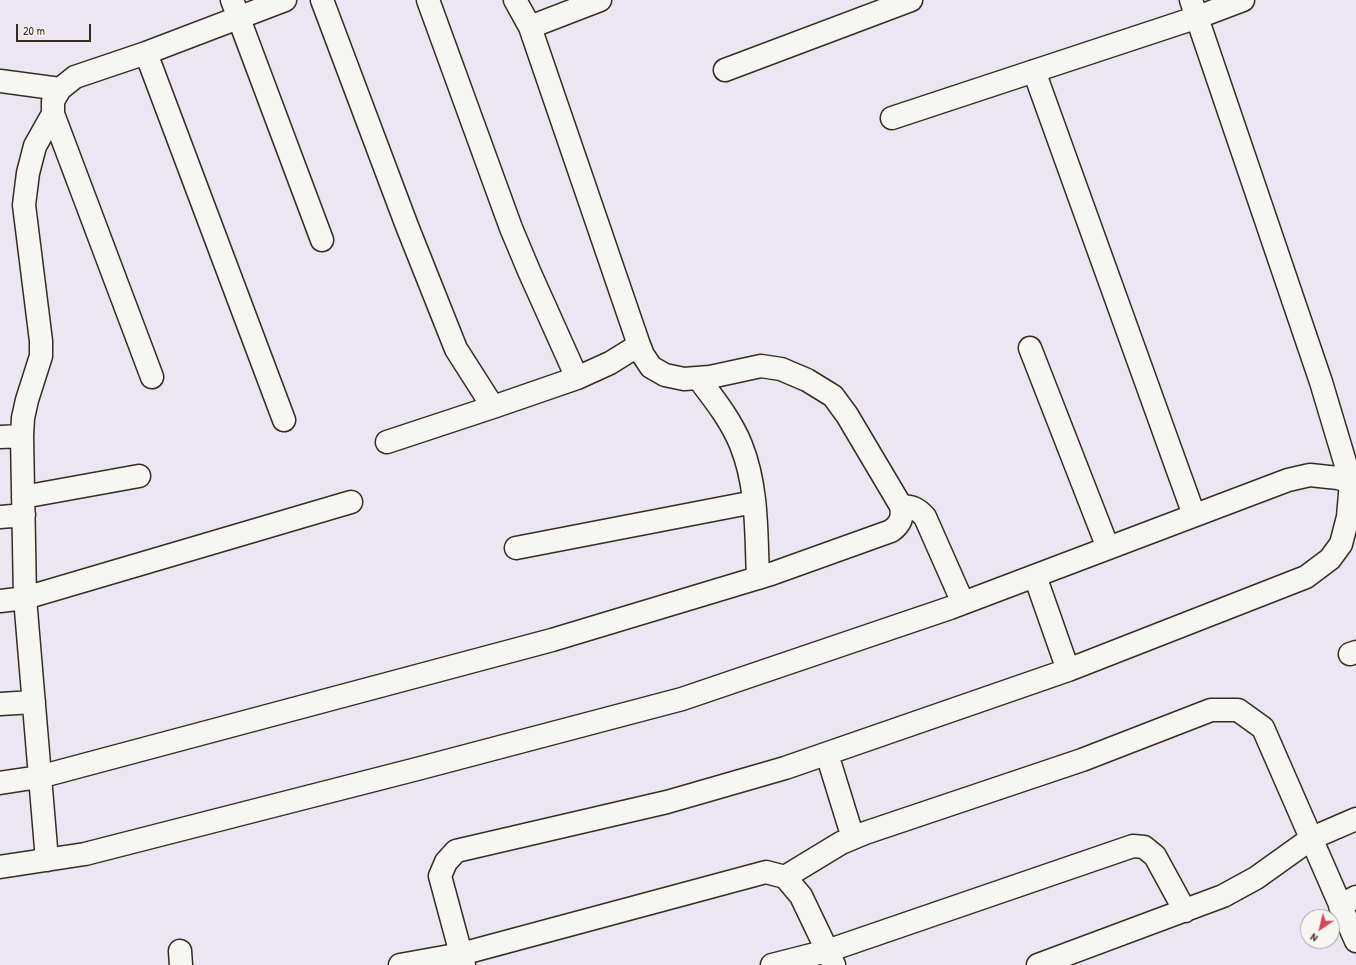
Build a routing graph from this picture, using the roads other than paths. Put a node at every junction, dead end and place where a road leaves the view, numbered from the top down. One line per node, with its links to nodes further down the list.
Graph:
1 (285, 0): 8 (street)
2 (322, 0): 24 (street)
3 (428, 0): 22 (street)
4 (515, 0): 10 (street)
5 (600, 0): 10 (street)
6 (911, 0): 12 (street)
7 (1243, 0): 9 (street)
8 (236, 9): 11 (street); 18 (street)
9 (1195, 9): 13 (street); 30 (street)
10 (530, 27): 19 (street)
11 (146, 54): 15 (street); 25 (street)
12 (726, 70)
13 (1034, 71): 17 (street); 35 (street)
14 (0, 81): 15 (street)
15 (60, 89): 16 (street)
16 (53, 114): 21 (street); 26 (street)
17 (892, 118)
18 (322, 240)
19 (639, 345): 22 (street); 23 (street)
20 (1030, 348): 38 (street)
21 (152, 377)
22 (577, 378): 24 (street)
23 (698, 378): 32 (street); 34 (street)
24 (493, 407): 28 (street)
25 (284, 420)
26 (22, 436): 27 (street); 33 (street)
27 (0, 437)
28 (387, 442)
29 (139, 476): 33 (street)
30 (1353, 483): 35 (street); 44 (street)
31 (351, 502): 41 (street)
32 (754, 502): 37 (street); 40 (street)
33 (24, 506): 36 (street); 41 (street)
34 (901, 506): 40 (street); 43 (street)
35 (1194, 515): 38 (street)
36 (0, 517)
37 (516, 548)
38 (1108, 548): 39 (street)
39 (1034, 576): 43 (street); 44 (street)
40 (758, 578): 48 (street)
41 (25, 598): 42 (street); 45 (street)
42 (0, 600)
43 (963, 603): 53 (street)
44 (1068, 670): 47 (street)
45 (34, 702): 46 (street); 48 (street)
46 (0, 704)
47 (827, 754): 51 (street); 60 (street)
48 (40, 777): 49 (street); 53 (street)
49 (0, 784)
50 (1356, 819): 52 (street)
51 (853, 838): 52 (street); 55 (street)
52 (1312, 838): 56 (street); 57 (street)
53 (47, 860): 54 (street)
54 (0, 867)
55 (785, 877): 59 (street); 60 (street)
56 (1348, 902): 58 (street)
57 (1185, 911): 59 (street); 63 (street)
58 (1356, 941)
59 (830, 958): 62 (street)
60 (462, 959): 61 (street)
61 (400, 965)
62 (772, 965)
63 (1038, 965)

